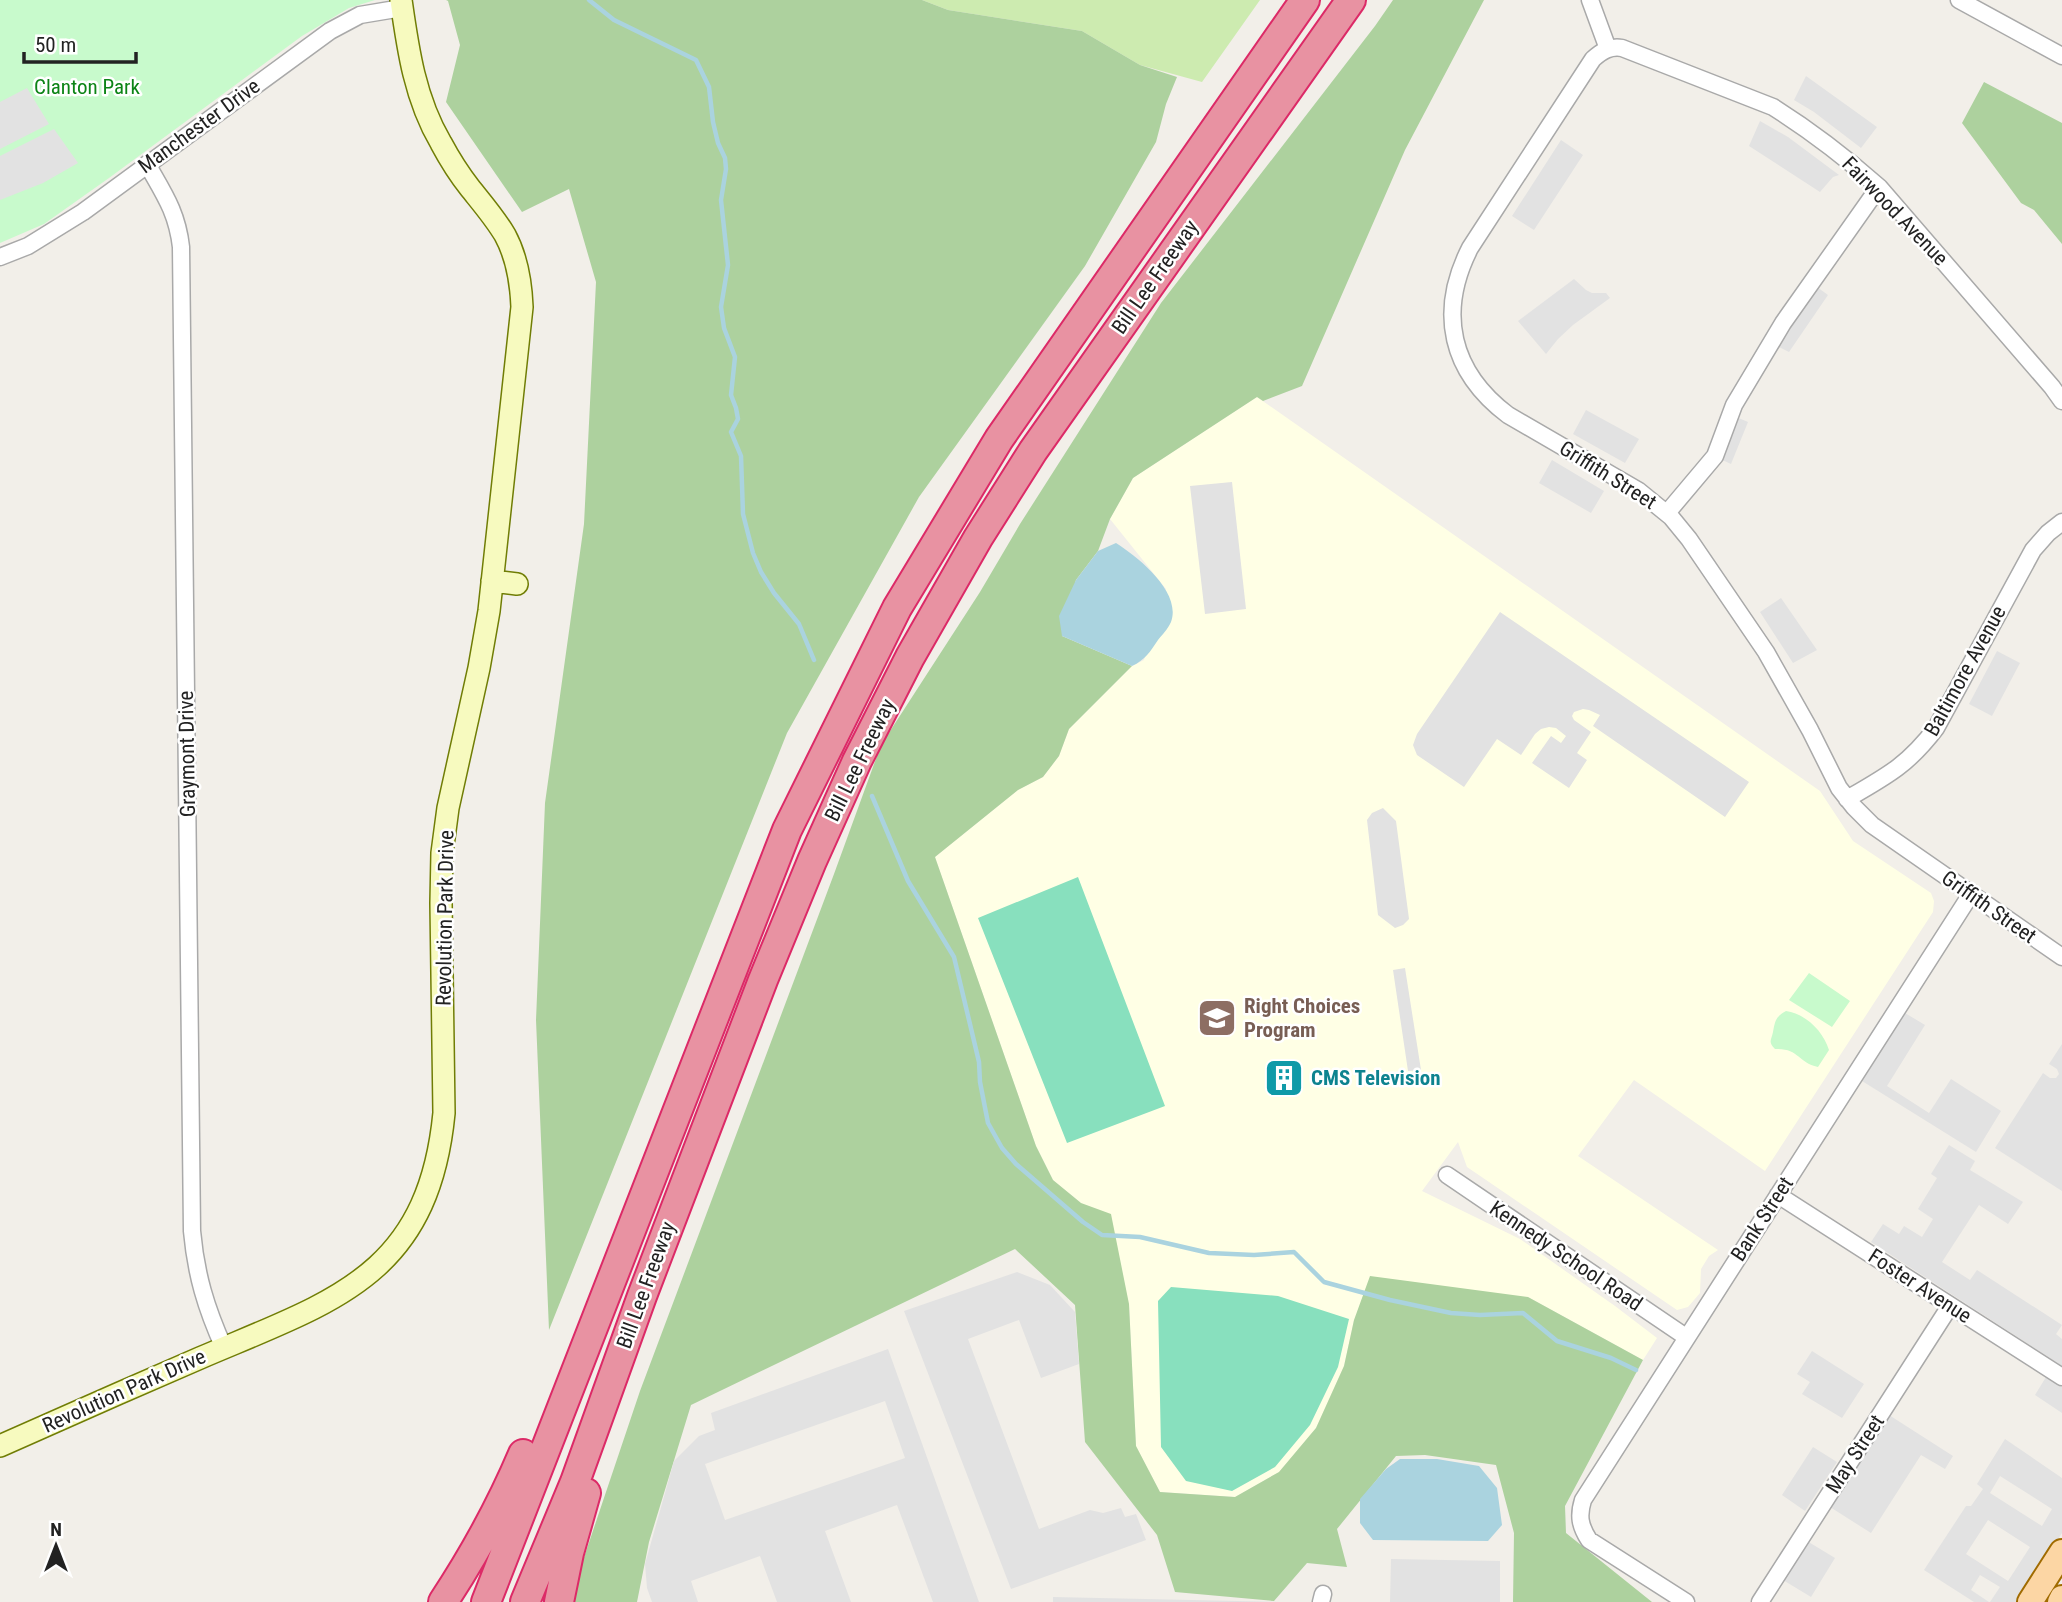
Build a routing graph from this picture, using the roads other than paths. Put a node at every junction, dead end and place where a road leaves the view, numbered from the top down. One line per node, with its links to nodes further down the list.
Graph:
1 (1305, 0): 25 (highway, Bill Lee Freeway)
2 (1351, 0): 21 (highway, Bill Lee Freeway)
3 (1590, 0): 6 (street)
4 (1959, 0): 7 (street)
5 (401, 4): 8 (street, Manchester Drive); 14 (street, Revolution Park Drive)
6 (1608, 49): 9 (street, Fairwood Avenue); 12 (street, Griffith Street)
7 (2062, 56)
8 (147, 164): 10 (street, Manchester Drive); 24 (street, Graymont Drive)
9 (1879, 187): 11 (street, Fairwood Avenue); 12 (street)
10 (0, 257)
11 (2062, 401)
12 (1667, 513): 16 (street, Griffith Street)
13 (2062, 522): 16 (street, Baltimore Avenue)
14 (492, 581): 15 (street); 24 (street, Revolution Park Drive)
15 (517, 584)
16 (1847, 799): 17 (street, Griffith Street)
17 (1971, 894): 18 (street, Griffith Street); 20 (street, Bank Street)
18 (2062, 957)
19 (1447, 1175): 23 (street, Kennedy School Road)
20 (1778, 1195): 22 (street, Foster Avenue); 23 (street, Bank Street)
21 (642, 1296): 31 (highway, Bill Lee Freeway); 32 (highway)
22 (1950, 1306): 26 (street, Foster Avenue); 34 (street, May Street)
23 (1686, 1337): 33 (street, Bank Street)
24 (224, 1348): 27 (street, Revolution Park Drive)
25 (579, 1362): 29 (highway); 30 (highway, Bill Lee Freeway)
26 (2062, 1377)
27 (0, 1446)
28 (2062, 1552): 35 (main road)
29 (443, 1602)
30 (486, 1602)
31 (525, 1602)
32 (559, 1602)
33 (1686, 1602)
34 (1760, 1602)
35 (2030, 1602)

